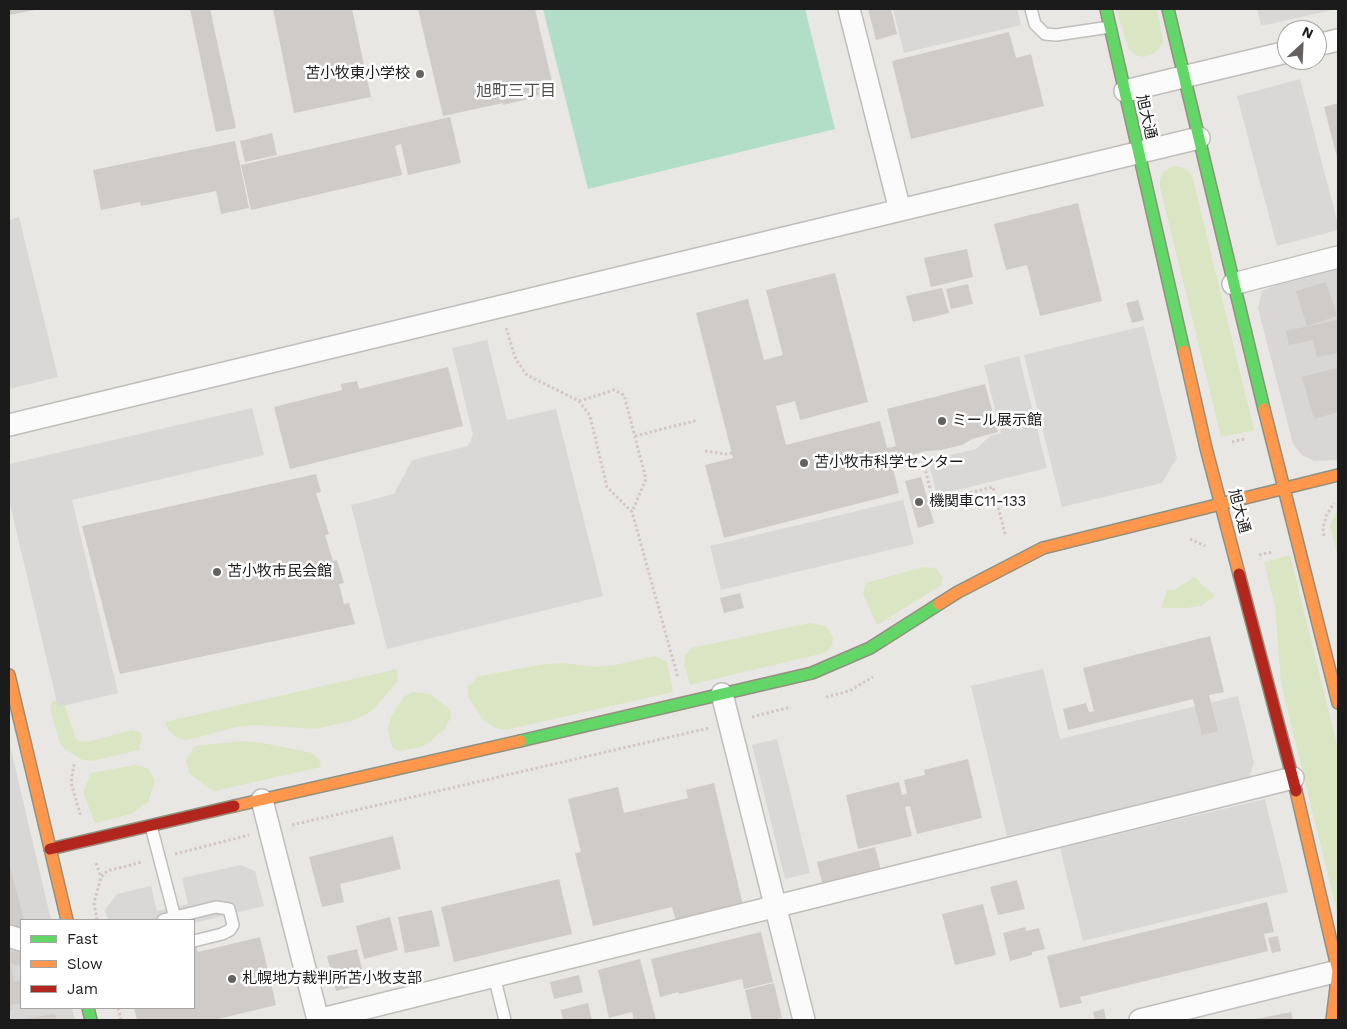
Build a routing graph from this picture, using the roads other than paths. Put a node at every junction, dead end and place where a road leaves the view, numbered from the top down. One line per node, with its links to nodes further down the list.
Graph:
1 (849, 9): 11 (street)
2 (1031, 9): 5 (lane)
3 (1106, 9): 5 (street, 旭大通)
4 (1168, 9): 7 (street)
5 (1110, 26): 8 (street, 旭大通)
6 (1277, 54): 7 (street)
7 (1184, 76): 8 (street); 9 (street)
8 (1125, 91): 10 (street, 旭大通)
9 (1198, 138): 10 (street); 13 (street)
10 (1139, 152): 11 (street); 17 (street, 旭大通)
11 (900, 210): 14 (street)
12 (1338, 258): 13 (street)
13 (1233, 284): 16 (street)
14 (9, 425)
15 (1333, 476): 16 (street)
16 (1283, 489): 17 (street); 20 (street)
17 (1221, 504): 19 (street); 21 (street, 旭大通)
18 (9, 675): 24 (street)
19 (722, 694): 22 (street); 25 (street)
20 (1338, 703)
21 (1293, 778): 25 (street); 30 (street, 旭大通)
22 (262, 800): 23 (street); 32 (street)
23 (151, 826): 24 (street); 26 (lane)
24 (50, 849): 27 (street)
25 (775, 907): 31 (street); 34 (street)
26 (175, 918): 28 (lane); 29 (lane)
27 (67, 919)
28 (169, 919)
29 (195, 941)
30 (1338, 971): 35 (street); 36 (street, 旭大通)
31 (494, 976): 32 (street); 33 (lane)
32 (318, 1020)
33 (505, 1020)
34 (804, 1020)
35 (1140, 1020)
36 (1332, 1020)

